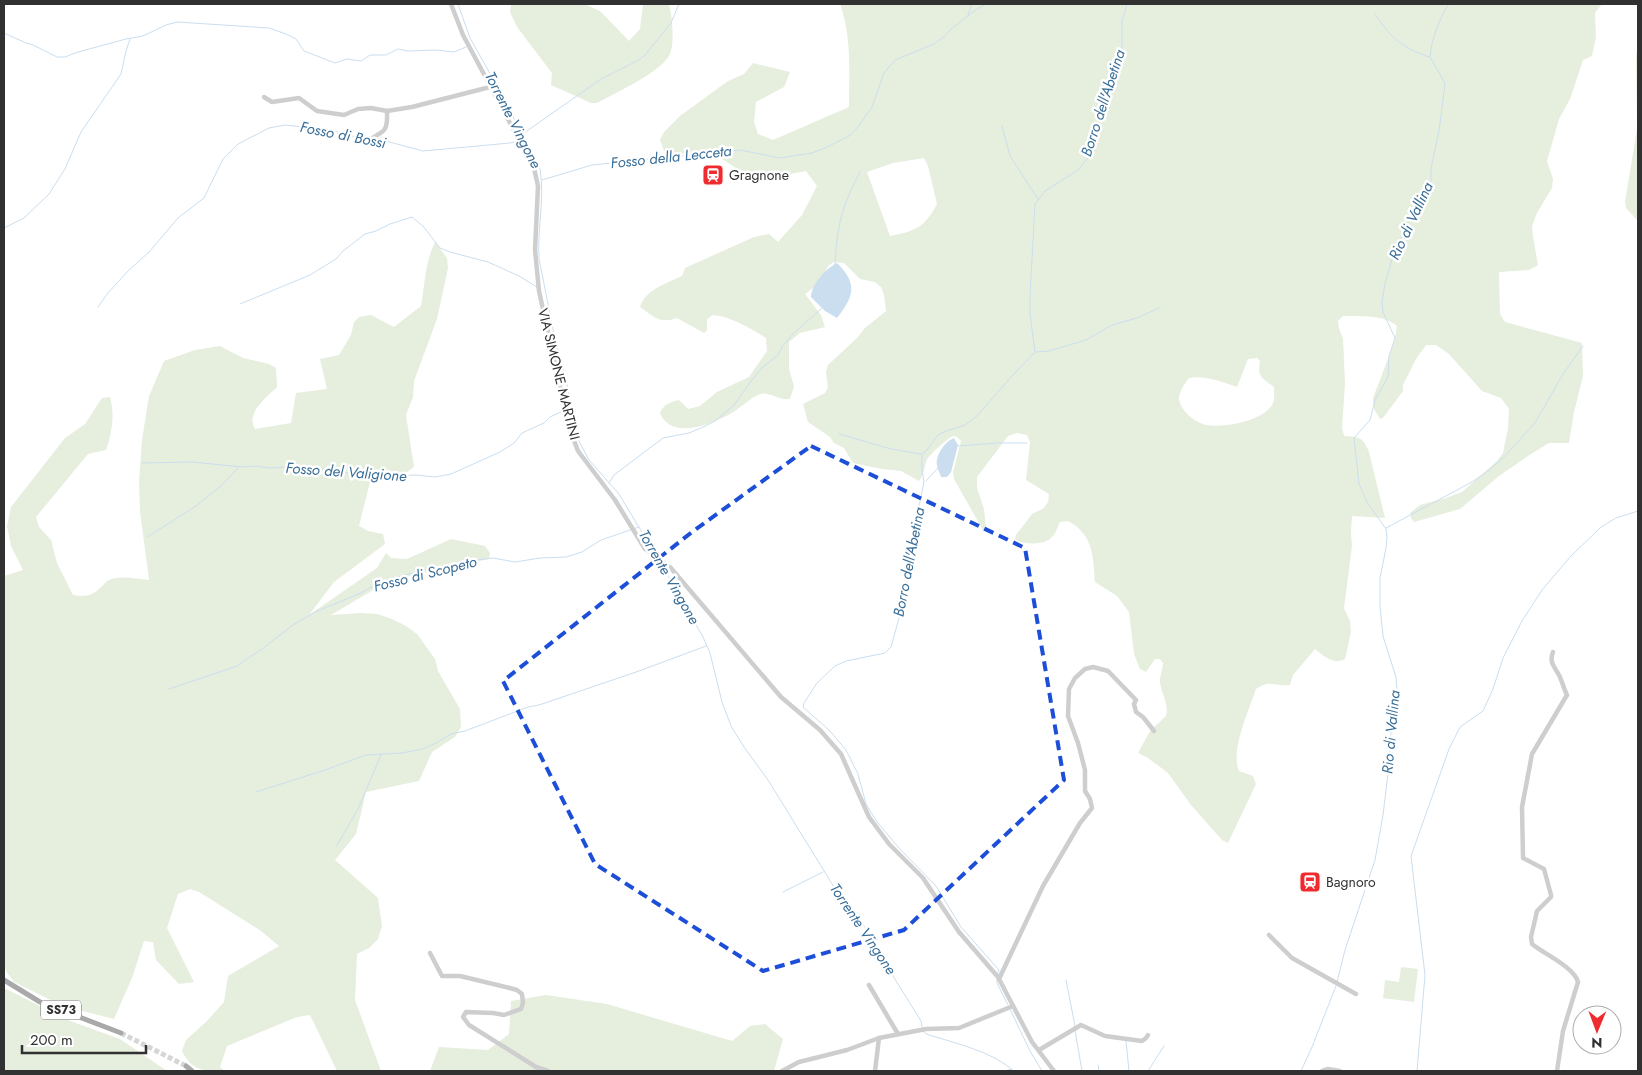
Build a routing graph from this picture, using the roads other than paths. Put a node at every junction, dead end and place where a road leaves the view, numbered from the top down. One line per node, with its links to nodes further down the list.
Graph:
1 (451, 4): 2 (street, VIA SIMONE MARTINI)
2 (490, 87): 4 (street); 10 (street, VIA SIMONE MARTINI)
3 (264, 98): 4 (street)
4 (387, 111): 5 (street)
5 (368, 141)
6 (1554, 652): 28 (street)
7 (1154, 732): 10 (street)
8 (1269, 935): 13 (street)
9 (430, 953): 22 (street)
10 (998, 978): 14 (street, VIA SIMONE MARTINI)
11 (4, 980): 15 (main road, SS73)
12 (869, 985): 16 (street)
13 (1356, 994)
14 (1013, 1006): 16 (street); 19 (street, VIA SIMONE MARTINI)
15 (121, 1033)
16 (898, 1034): 18 (street)
17 (1148, 1035): 19 (street)
18 (879, 1038): 23 (street); 24 (street)
19 (1038, 1050): 25 (street, VIA SIMONE MARTINI)
20 (186, 1066): 21 (main road)
21 (192, 1071)
22 (548, 1071)
23 (782, 1071)
24 (875, 1071)
25 (1054, 1071)
26 (1322, 1071): 27 (street)
27 (1340, 1071)
28 (1557, 1071)

